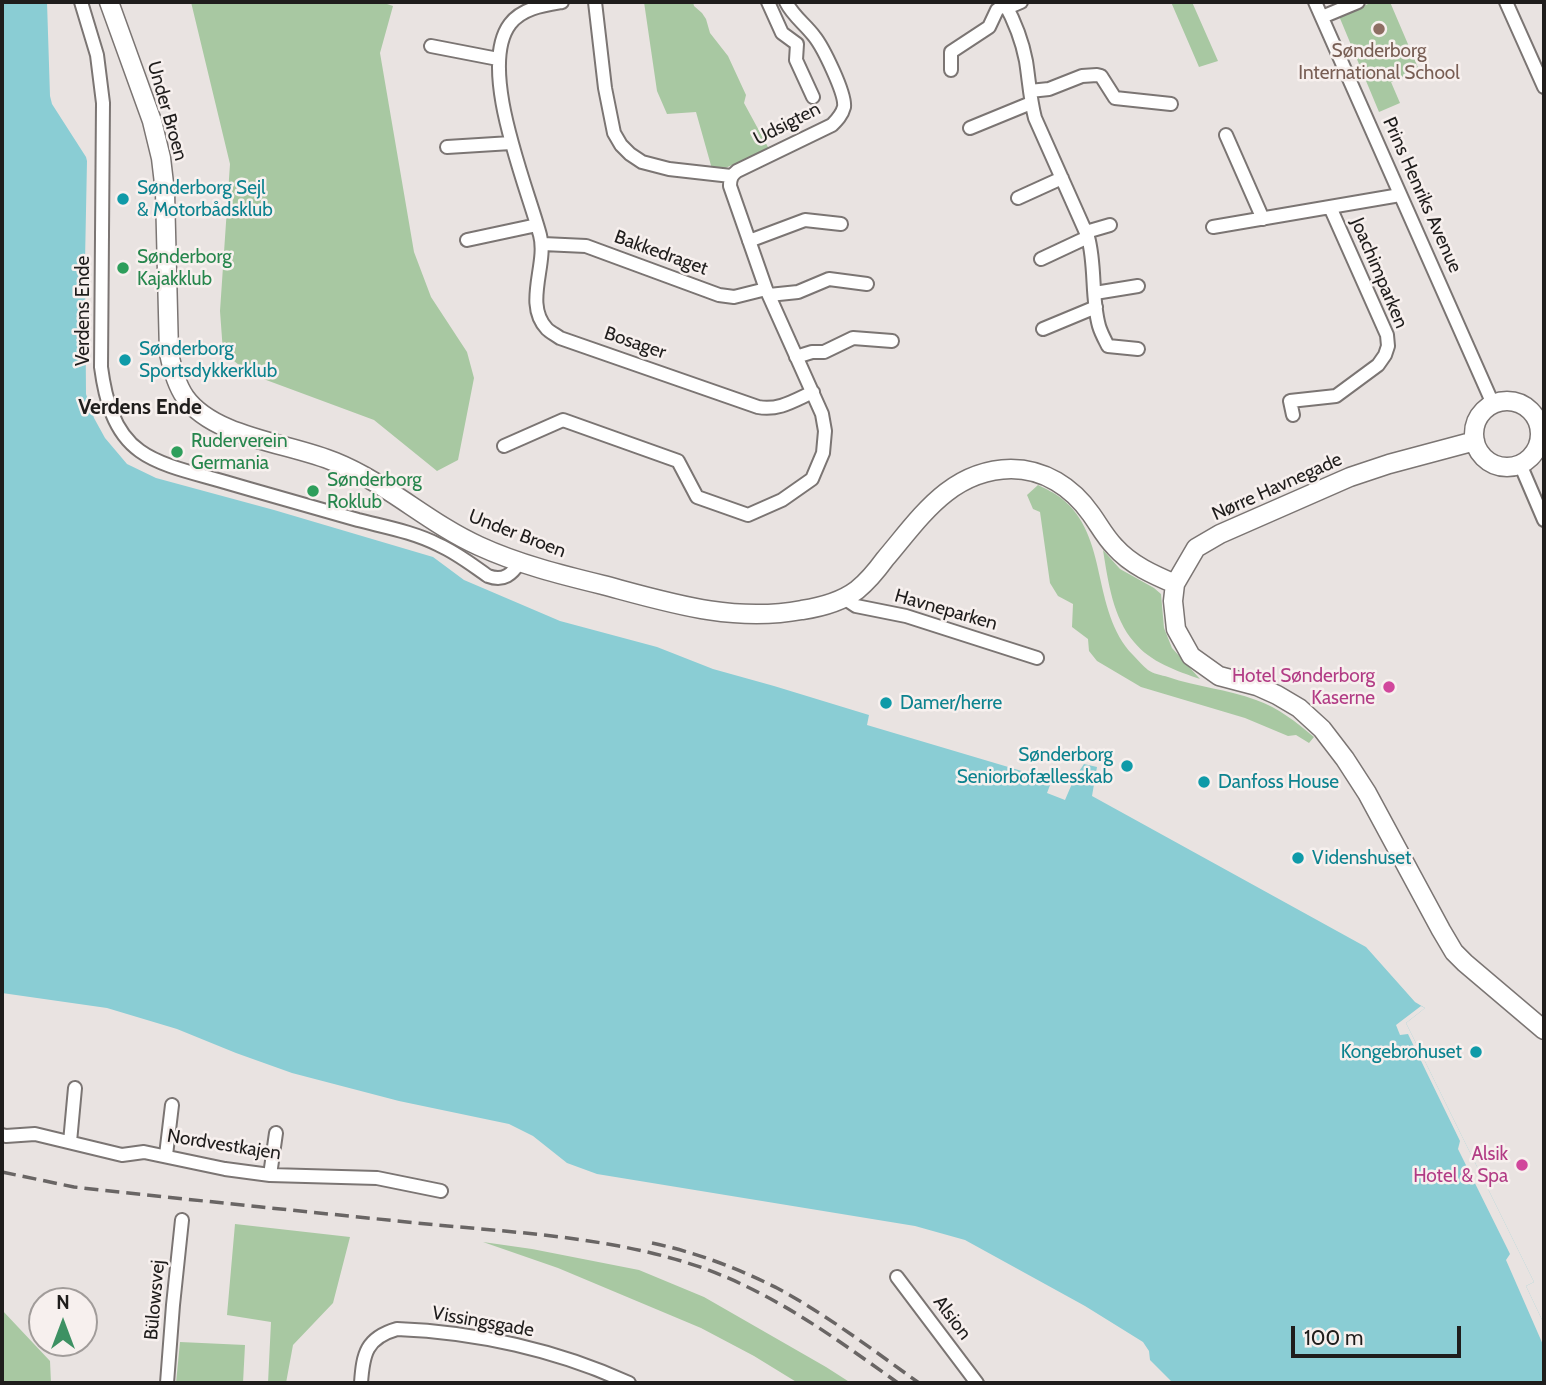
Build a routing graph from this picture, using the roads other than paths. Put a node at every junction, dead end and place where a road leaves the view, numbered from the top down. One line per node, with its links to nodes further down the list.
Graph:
1 (81, 2): 57 (street, Verdens Ende)
2 (109, 2): 57 (street, Under Broen)
3 (562, 2): 16 (street, Bosager)
4 (595, 2): 26 (street)
5 (768, 2): 14 (street, Udsigten)
6 (786, 2): 13 (street, Udsigten)
7 (1021, 2): 11 (street)
8 (1315, 2): 12 (street, Prins Henriks Avenue)
9 (1358, 2): 12 (street)
10 (1506, 2): 18 (street)
11 (1006, 4): 17 (street); 20 (street)
12 (1322, 17): 28 (street, Prins Henriks Avenue)
13 (813, 35): 14 (street); 26 (street, Udsigten)
14 (797, 44): 19 (street, Udsigten)
15 (431, 46): 16 (street)
16 (498, 59): 24 (street, Bosager)
17 (951, 70)
18 (1544, 87)
19 (813, 97)
20 (1030, 97): 21 (street); 22 (street); 27 (street)
21 (1171, 104)
22 (971, 128)
23 (1226, 135): 31 (street)
24 (511, 143): 25 (street); 33 (street, Bosager)
25 (447, 147)
26 (732, 176): 38 (street)
27 (1062, 178): 29 (street); 36 (street)
28 (1401, 195): 30 (street, Joachimparken); 50 (street, Prins Henriks Avenue)
29 (1018, 198)
30 (1330, 207): 31 (street, Joachimparken); 51 (street, Joachimparken)
31 (1263, 219): 35 (street, Joachimparken)
32 (841, 224): 38 (street)
33 (537, 225): 37 (street); 39 (street, Bosager)
34 (1110, 225): 36 (street)
35 (1213, 227)
36 (1087, 235): 40 (street); 44 (street)
37 (467, 240)
38 (749, 241): 43 (street)
39 (542, 244): 43 (street, Bakkedraget); 49 (street, Bosager)
40 (1041, 259)
41 (867, 284): 43 (street)
42 (1138, 286): 44 (street)
43 (768, 292): 48 (street)
44 (1095, 300): 45 (street); 47 (street)
45 (1043, 329)
46 (892, 341): 48 (street)
47 (1138, 349)
48 (796, 357): 49 (street)
49 (813, 392): 54 (street)
50 (1493, 404): 52 (street); 53 (street)
51 (1293, 415)
52 (1541, 424): 55 (street)
53 (1475, 441): 55 (street); 58 (street, Nørre Havnegade)
54 (504, 446)
55 (1520, 464): 56 (street)
56 (1544, 520)
57 (520, 562): 59 (street, Under Broen)
58 (1175, 584): 59 (street, Under Broen); 61 (street)
59 (844, 598): 60 (street, Havneparken)
60 (1037, 658)
61 (1544, 1030)
62 (75, 1088): 66 (street)
63 (172, 1105): 67 (street)
64 (276, 1133): 68 (street)
65 (2, 1135): 66 (street, Nordvestkajen)
66 (70, 1142): 67 (street, Nordvestkajen)
67 (166, 1155): 68 (street, Nordvestkajen)
68 (270, 1175): 69 (street, Nordvestkajen)
69 (441, 1191)
70 (182, 1220): 72 (street, Bülowsvej)
71 (897, 1277): 75 (street, Alsion)
72 (167, 1383)
73 (361, 1383): 74 (street, Vissingsgade)
74 (629, 1383)
75 (977, 1383)

